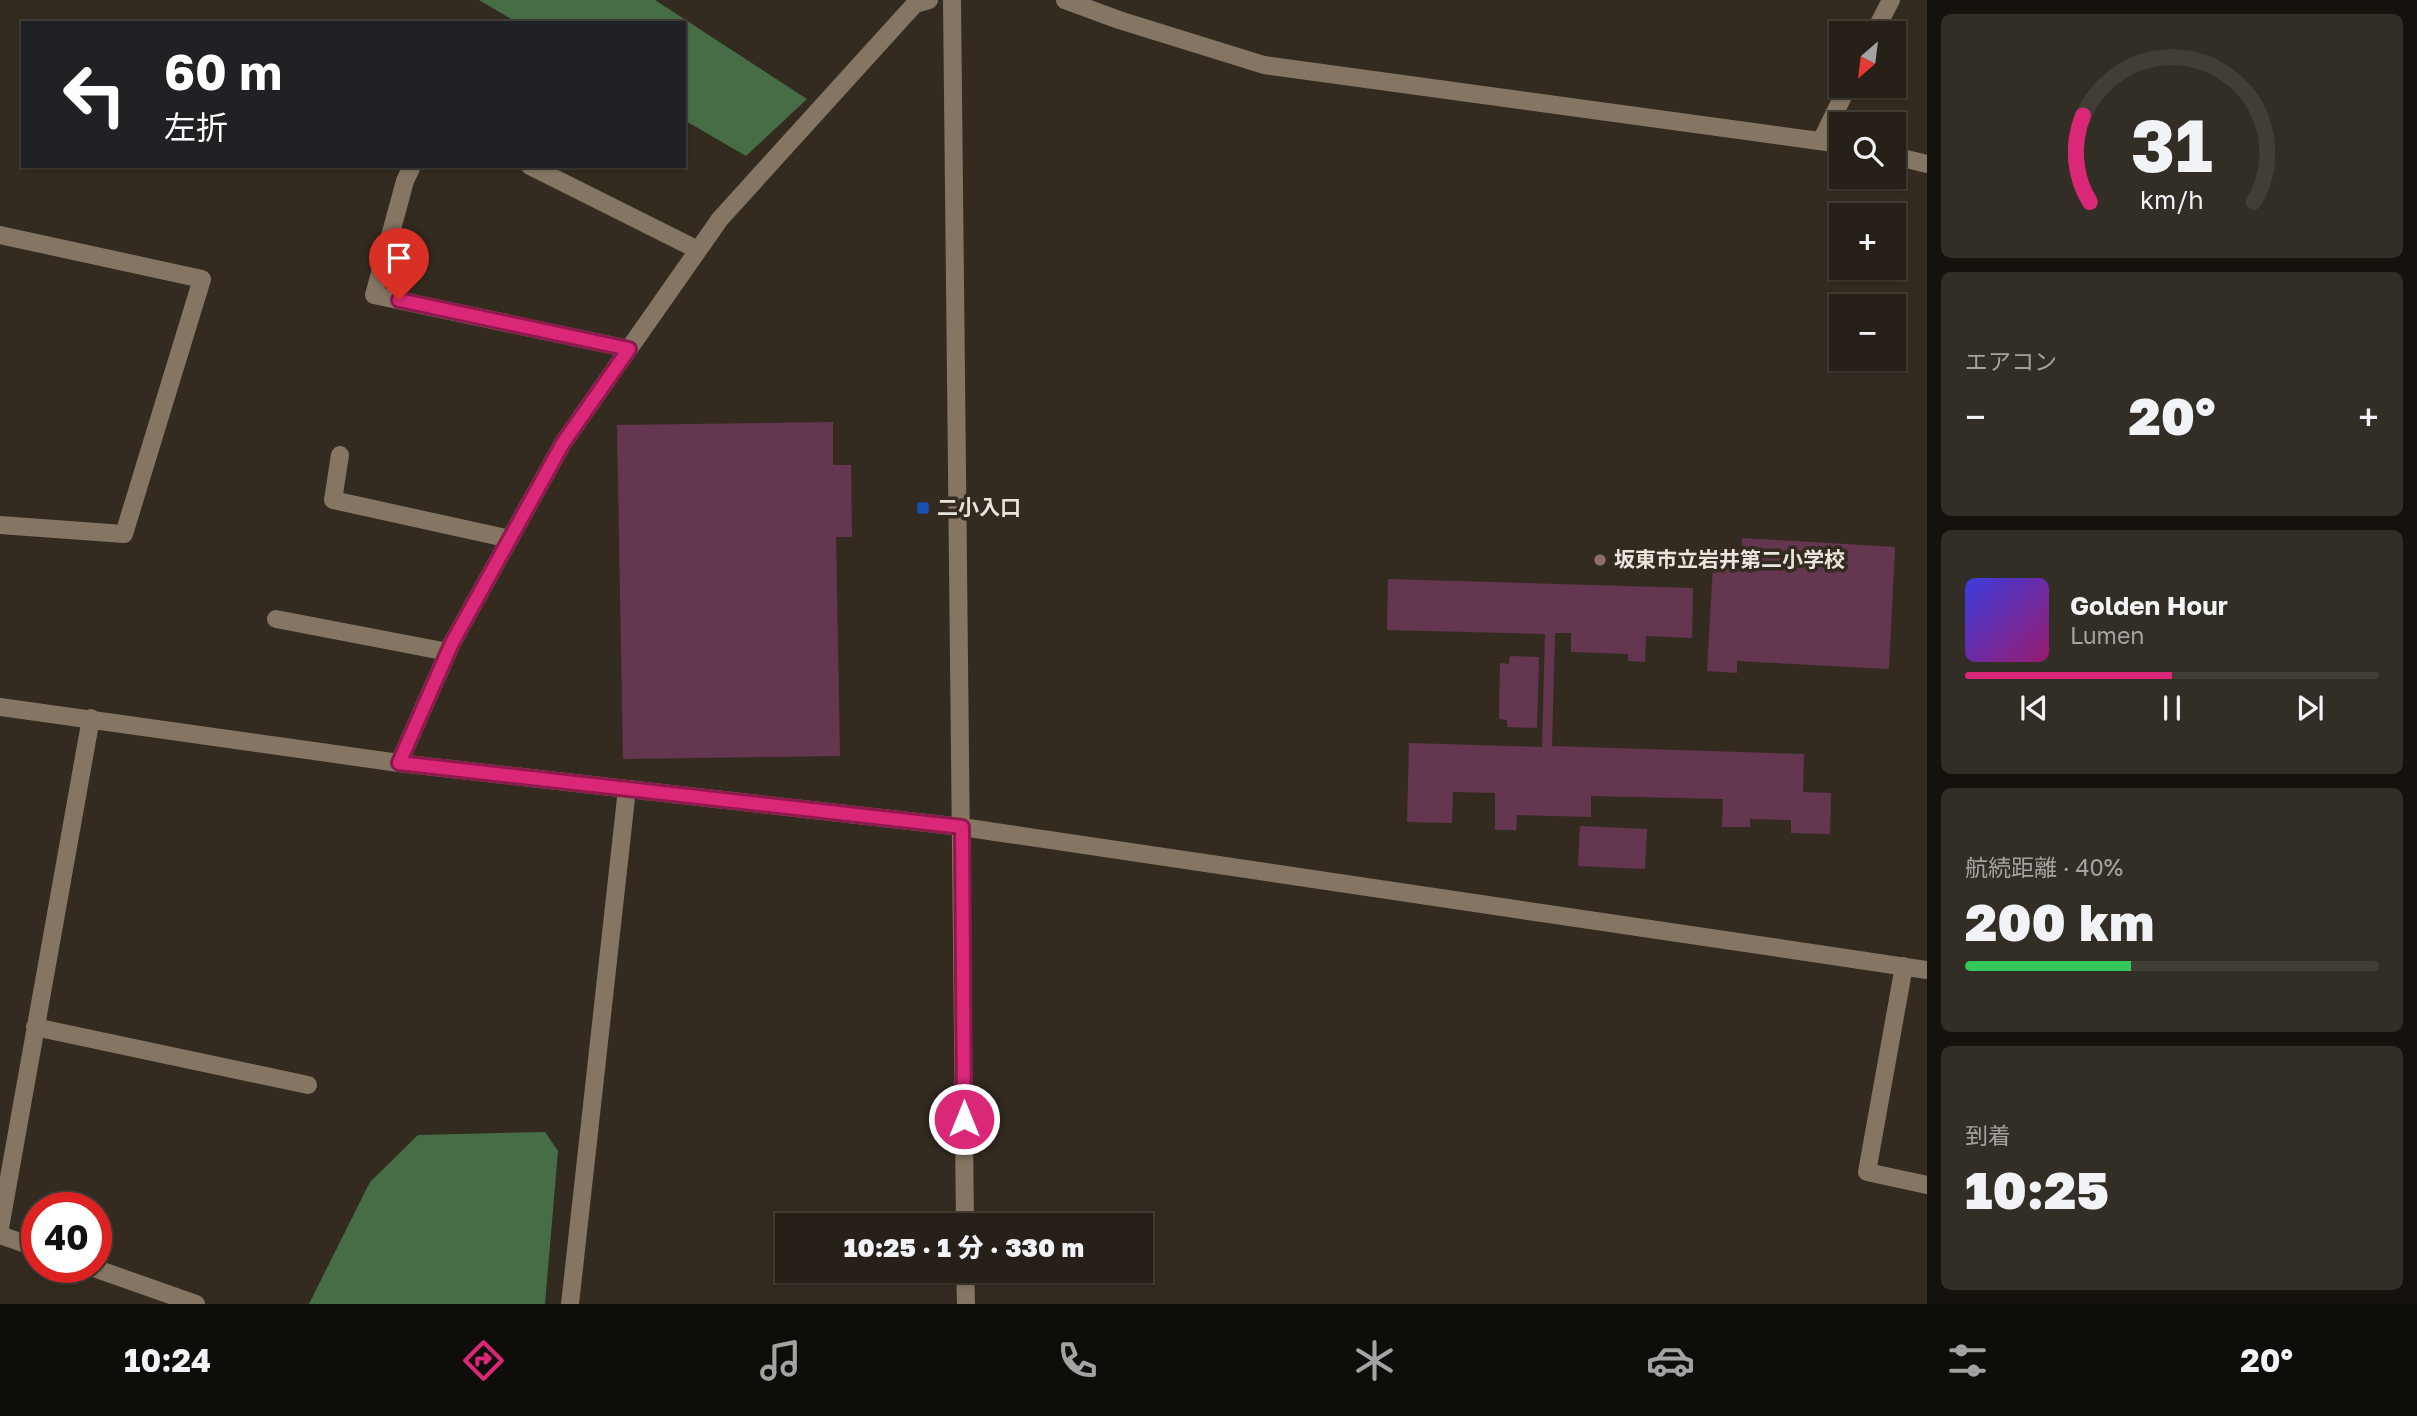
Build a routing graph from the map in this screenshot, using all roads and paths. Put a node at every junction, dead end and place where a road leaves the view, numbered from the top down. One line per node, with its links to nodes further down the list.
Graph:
1 (929, 0): 14 (street)
2 (953, 0): 25 (street)
3 (1065, 0): 7 (street)
4 (1891, 0): 5 (street)
5 (1880, 21)
6 (1842, 98): 7 (street)
7 (1822, 139): 8 (street)
8 (1829, 141)
9 (1906, 159): 10 (street)
10 (1927, 164)
11 (411, 168): 15 (street)
12 (534, 168): 14 (street)
13 (0, 235): 17 (street)
14 (696, 248): 15 (street)
15 (629, 349): 18 (street)
16 (340, 455): 18 (street)
17 (0, 525)
18 (510, 539): 20 (street)
19 (276, 619): 20 (street)
20 (448, 652): 23 (street)
21 (0, 708): 22 (street)
22 (90, 718): 23 (street); 28 (street)
23 (399, 763): 24 (street)
24 (626, 789): 25 (street); 38 (street)
25 (962, 827): 26 (street); 31 (street)
26 (1904, 967): 27 (street); 30 (street)
27 (1927, 970)
28 (35, 1027): 29 (street); 32 (street)
29 (308, 1085)
30 (1927, 1185)
31 (965, 1213)
32 (0, 1228)
33 (0, 1235): 34 (street)
34 (21, 1242)
35 (112, 1274): 37 (street)
36 (965, 1283): 39 (street)
37 (196, 1304)
38 (570, 1304)
39 (966, 1304)

